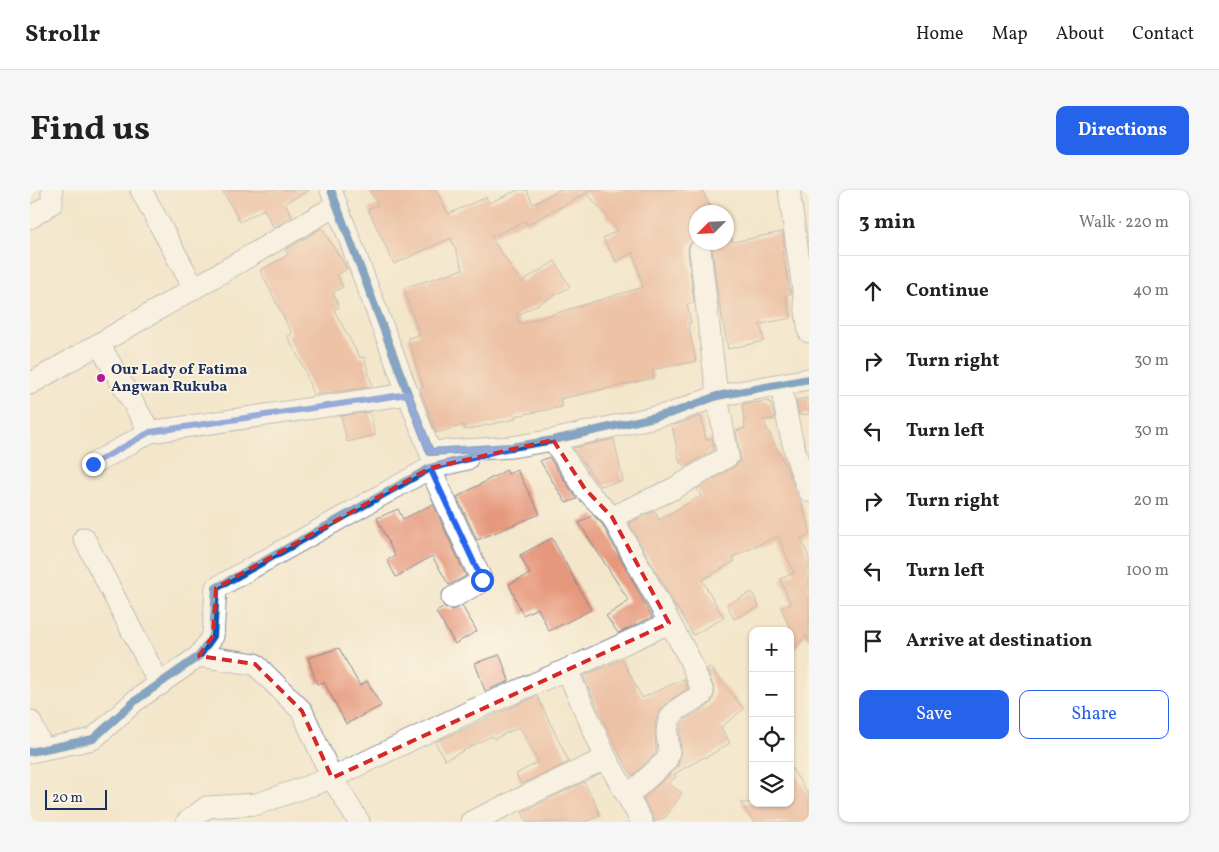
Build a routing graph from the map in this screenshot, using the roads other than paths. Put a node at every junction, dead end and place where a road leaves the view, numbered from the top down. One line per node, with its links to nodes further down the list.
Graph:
1 (52, 190): 5 (street)
2 (141, 190): 7 (street)
3 (788, 190): 8 (street)
4 (334, 198): 7 (street); 13 (street)
5 (30, 218)
6 (700, 250): 14 (street)
7 (194, 288): 9 (street)
8 (809, 332)
9 (99, 344): 11 (street); 15 (street)
10 (809, 379): 12 (street)
11 (30, 384)
12 (781, 384): 14 (street); 20 (street)
13 (408, 394): 15 (street); 17 (street)
14 (717, 396): 16 (street); 21 (street)
15 (150, 432): 18 (street)
16 (553, 440): 17 (street); 21 (street)
17 (512, 447): 19 (street)
18 (93, 464)
19 (430, 468): 23 (street); 25 (street)
20 (809, 490)
21 (612, 517): 24 (street)
22 (84, 538): 27 (street)
23 (452, 598)
24 (669, 622): 26 (street); 32 (street)
25 (199, 656): 27 (street); 31 (street)
26 (567, 670): 30 (street); 31 (street)
27 (160, 685): 29 (street)
28 (30, 721): 29 (street)
29 (37, 750)
30 (606, 758): 32 (street); 35 (street)
31 (332, 778): 33 (street); 34 (street)
32 (628, 796): 36 (street)
33 (187, 822)
34 (359, 822)
35 (471, 822)
36 (642, 822)

